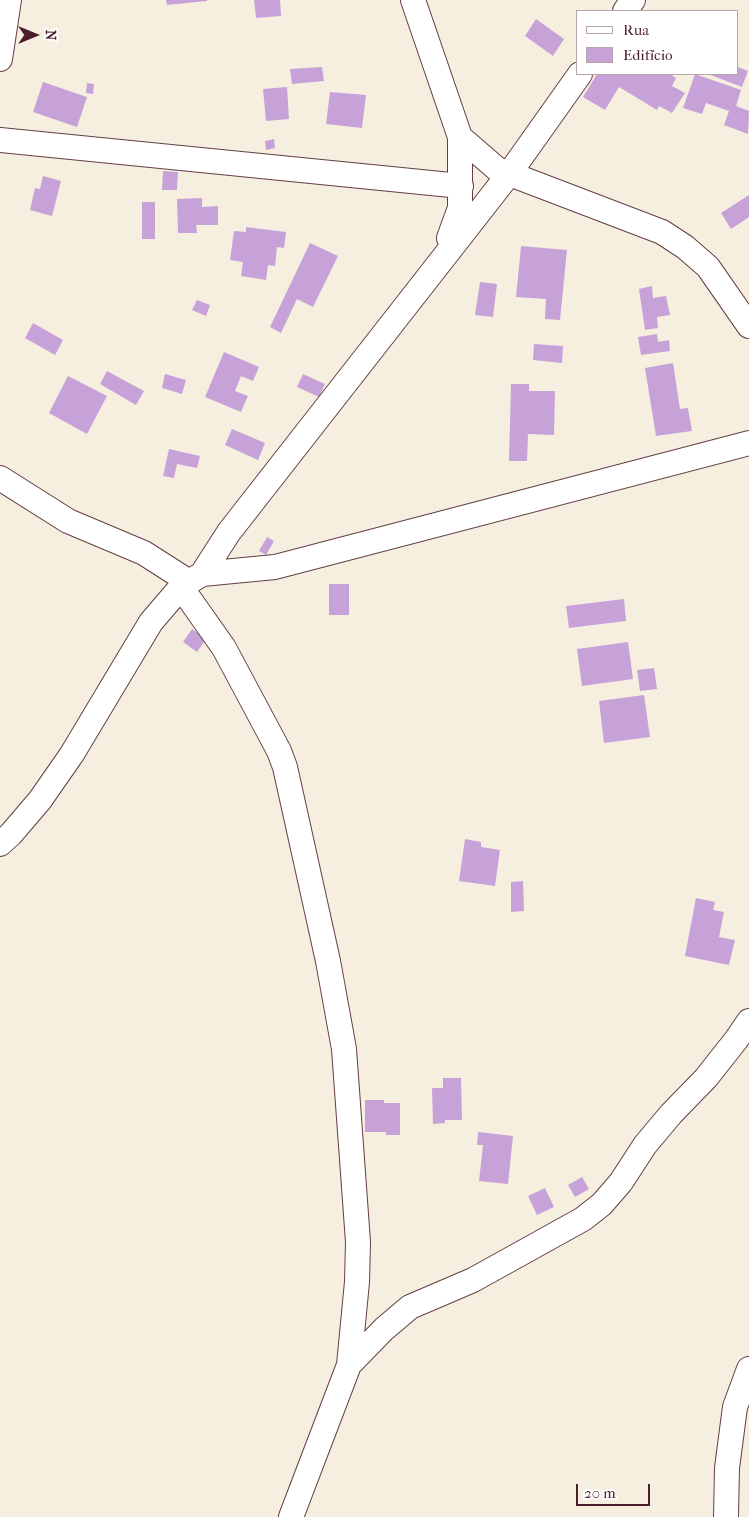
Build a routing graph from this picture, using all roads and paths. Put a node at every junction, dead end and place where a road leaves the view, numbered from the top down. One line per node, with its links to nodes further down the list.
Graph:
1 (9, 0): 3 (street)
2 (413, 0): 5 (street)
3 (0, 60)
4 (579, 75): 7 (street)
5 (460, 137): 7 (street); 8 (street)
6 (0, 140): 8 (street)
7 (509, 174): 9 (street); 10 (street)
8 (461, 186): 9 (street)
9 (441, 261): 13 (street)
10 (749, 326)
11 (749, 443): 13 (street)
12 (0, 478): 14 (street)
13 (202, 574): 14 (street)
14 (181, 587): 15 (street); 17 (street)
15 (0, 844)
16 (749, 1021): 17 (street)
17 (349, 1365): 19 (street)
18 (749, 1370): 20 (street)
19 (291, 1517)
20 (726, 1517)

